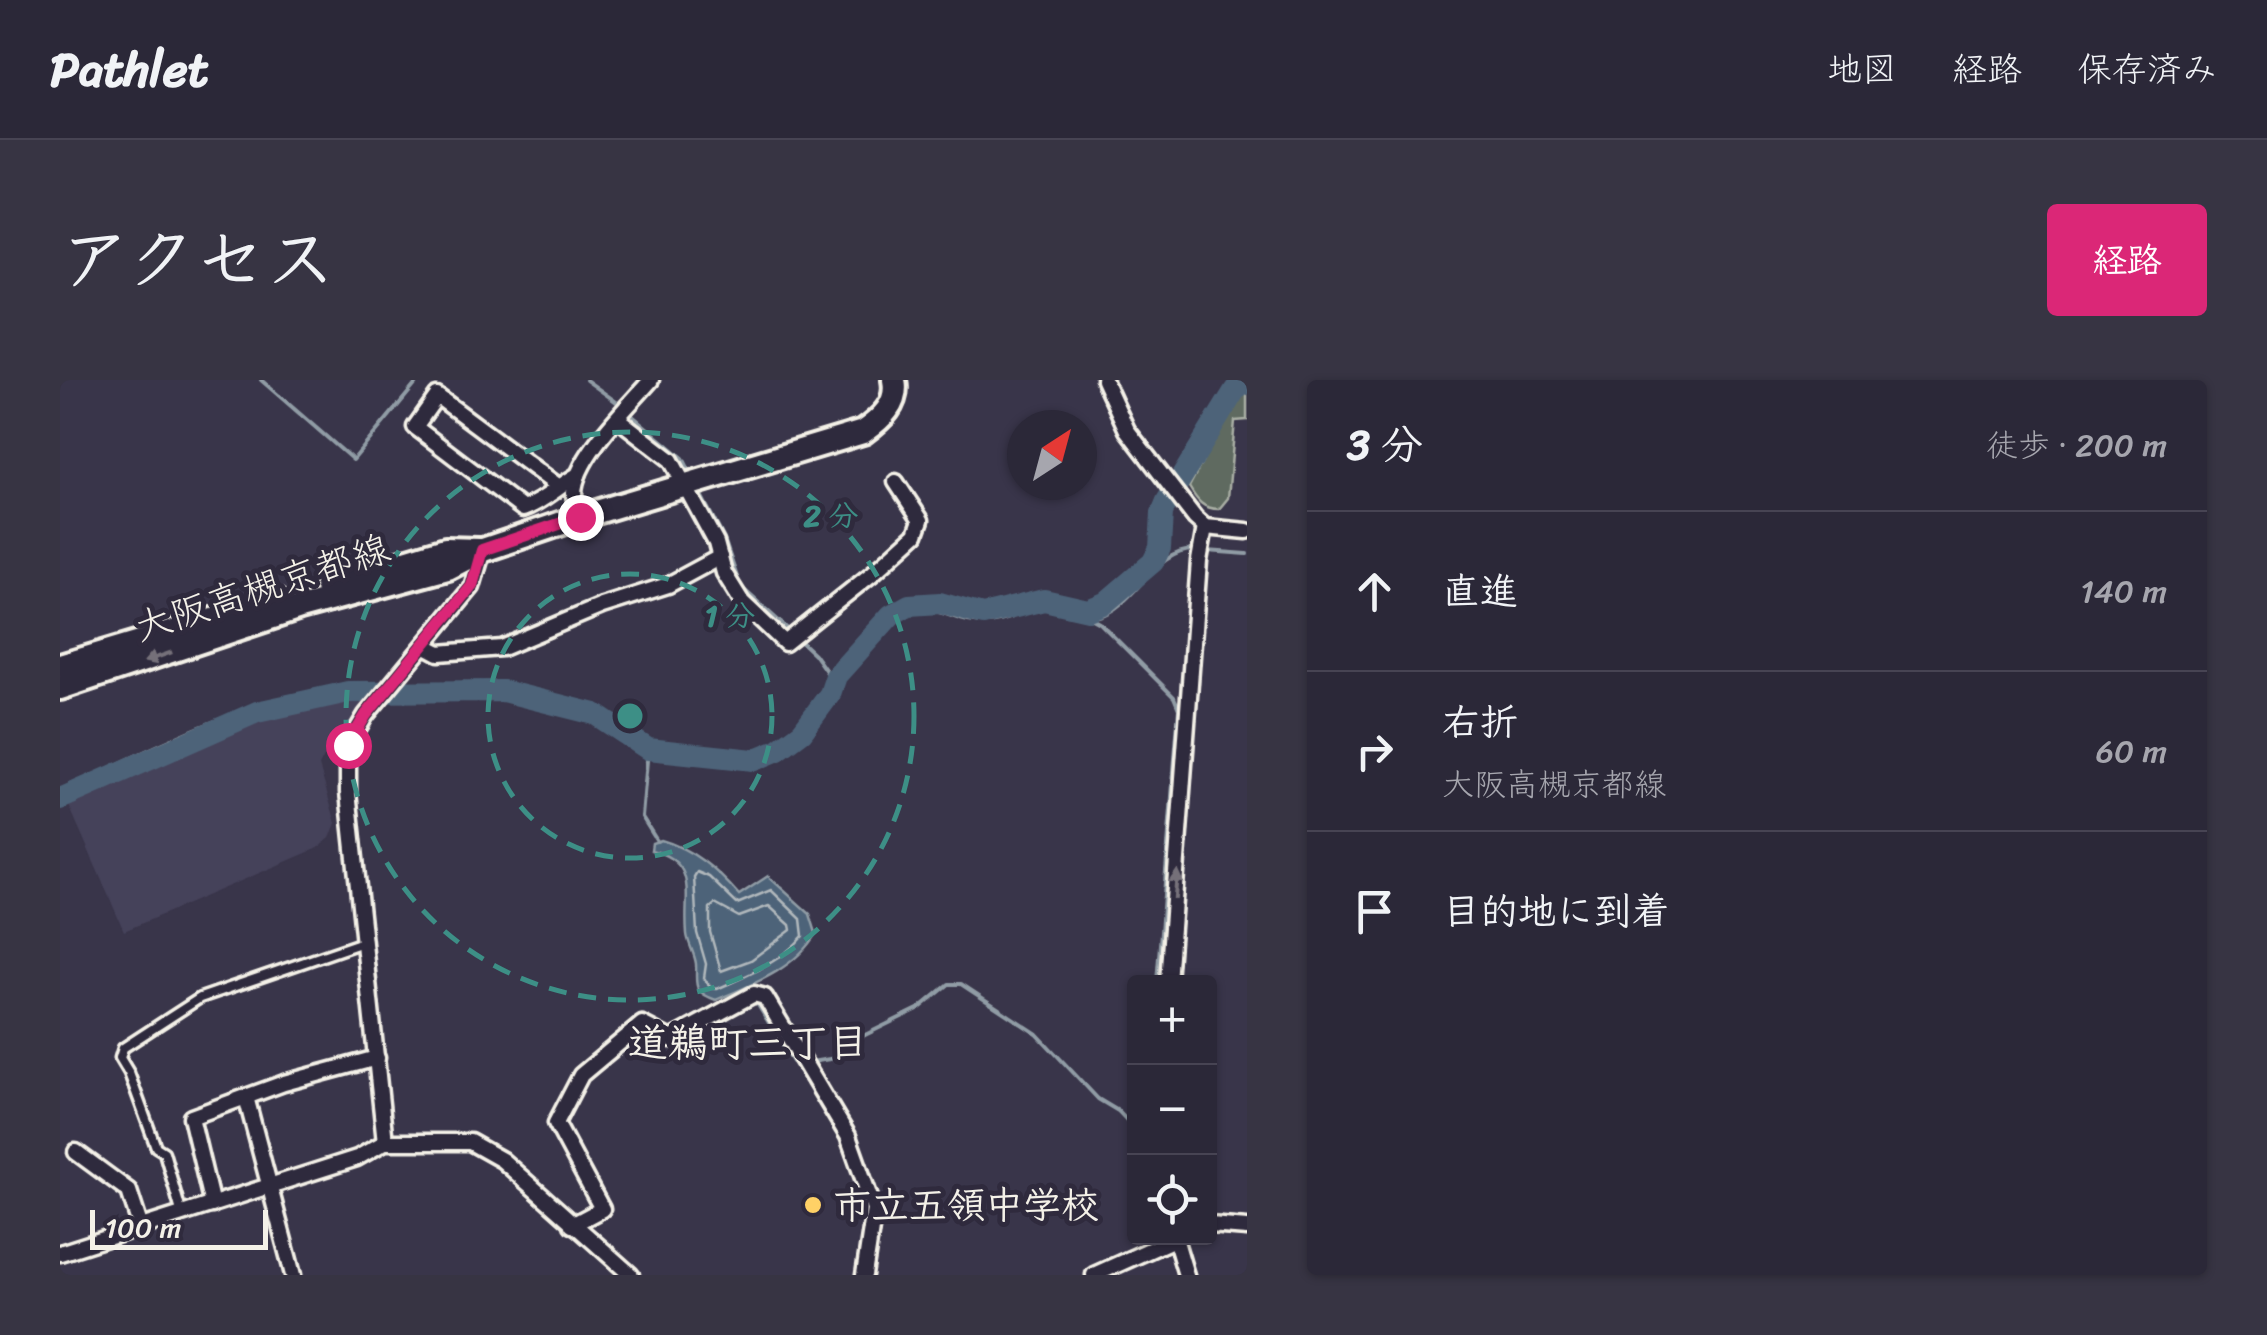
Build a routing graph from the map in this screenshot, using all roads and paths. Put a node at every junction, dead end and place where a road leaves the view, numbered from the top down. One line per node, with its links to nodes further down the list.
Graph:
1 (651, 380): 4 (street)
2 (894, 380): 8 (main road, 大阪高槻京都線)
3 (1104, 380): 10 (street)
4 (619, 418): 5 (street); 8 (street)
5 (578, 475): 7 (street); 9 (street)
6 (896, 482): 13 (street)
7 (558, 486): 7 (street)
8 (684, 487): 9 (main road, 大阪高槻京都線); 13 (street)
9 (580, 517): 12 (main road, 大阪高槻京都線)
10 (1205, 527): 11 (street); 18 (street, one-way to 10)
11 (1247, 531)
12 (482, 550): 14 (street); 15 (main road, 大阪高槻京都線); 16 (main road, 大阪高槻京都線, one-way to 16)
13 (720, 557): 14 (street)
14 (424, 645): 17 (street)
15 (60, 666)
16 (60, 688)
17 (364, 942): 19 (street); 25 (lane)
18 (1169, 975)
19 (377, 1058): 20 (street); 21 (street)
20 (246, 1097): 23 (street); 24 (street)
21 (385, 1142): 23 (street); 26 (street)
22 (76, 1152): 28 (street)
23 (272, 1186): 24 (street); 33 (street)
24 (212, 1205): 25 (street)
25 (182, 1214): 28 (street)
26 (572, 1225): 34 (street); 35 (street)
27 (1217, 1226): 29 (street)
28 (140, 1228): 32 (street)
29 (1247, 1228)
30 (1159, 1245): 36 (street)
31 (1176, 1245): 37 (street)
32 (60, 1253)
33 (293, 1275)
34 (630, 1275)
35 (864, 1275)
36 (1094, 1275)
37 (1186, 1275)

